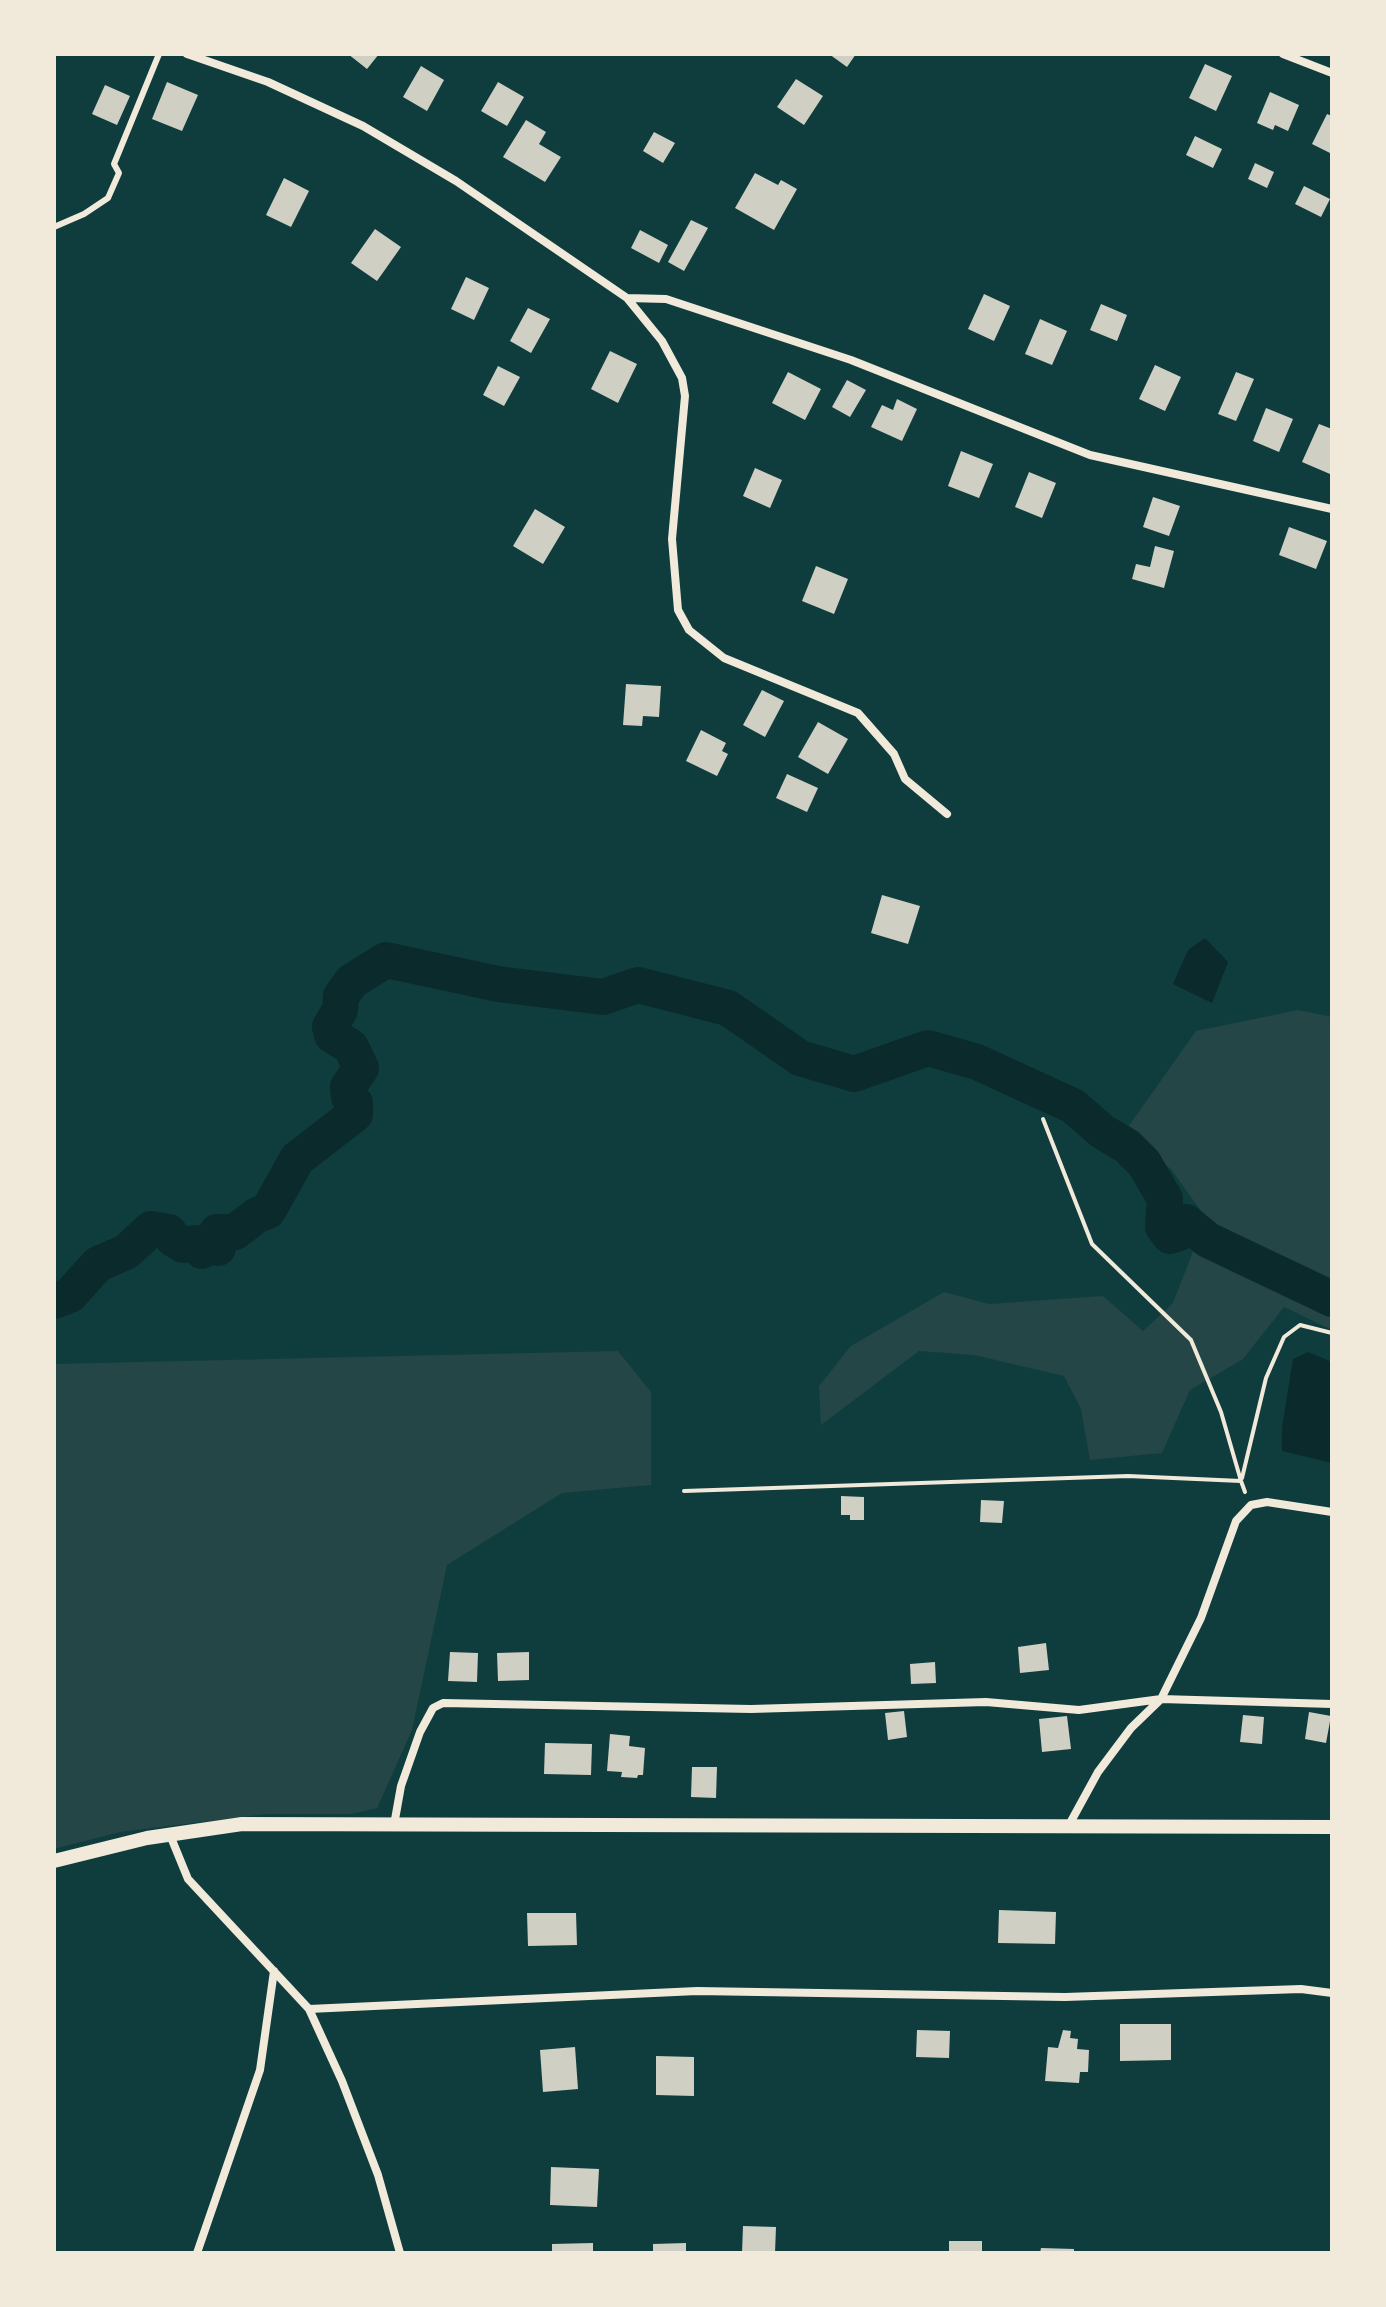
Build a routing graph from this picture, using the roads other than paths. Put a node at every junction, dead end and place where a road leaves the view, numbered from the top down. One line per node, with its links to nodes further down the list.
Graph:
1 (159, 54): 5 (lane)
2 (187, 54): 6 (street)
3 (1283, 54): 4 (street)
4 (1332, 73)
5 (54, 227)
6 (627, 298): 7 (street); 8 (street)
7 (1332, 509)
8 (947, 814)
9 (1332, 1512): 10 (street)
10 (1161, 1699): 11 (street); 12 (street); 13 (street)
11 (1332, 1704)
12 (394, 1825): 13 (street); 15 (street)
13 (1069, 1825): 14 (street)
14 (1332, 1827)
15 (170, 1835): 16 (street); 17 (street)
16 (54, 1861)
17 (274, 1971): 19 (street); 20 (street)
18 (1332, 1993): 19 (street)
19 (309, 2009): 21 (street)
20 (197, 2253)
21 (400, 2253)

